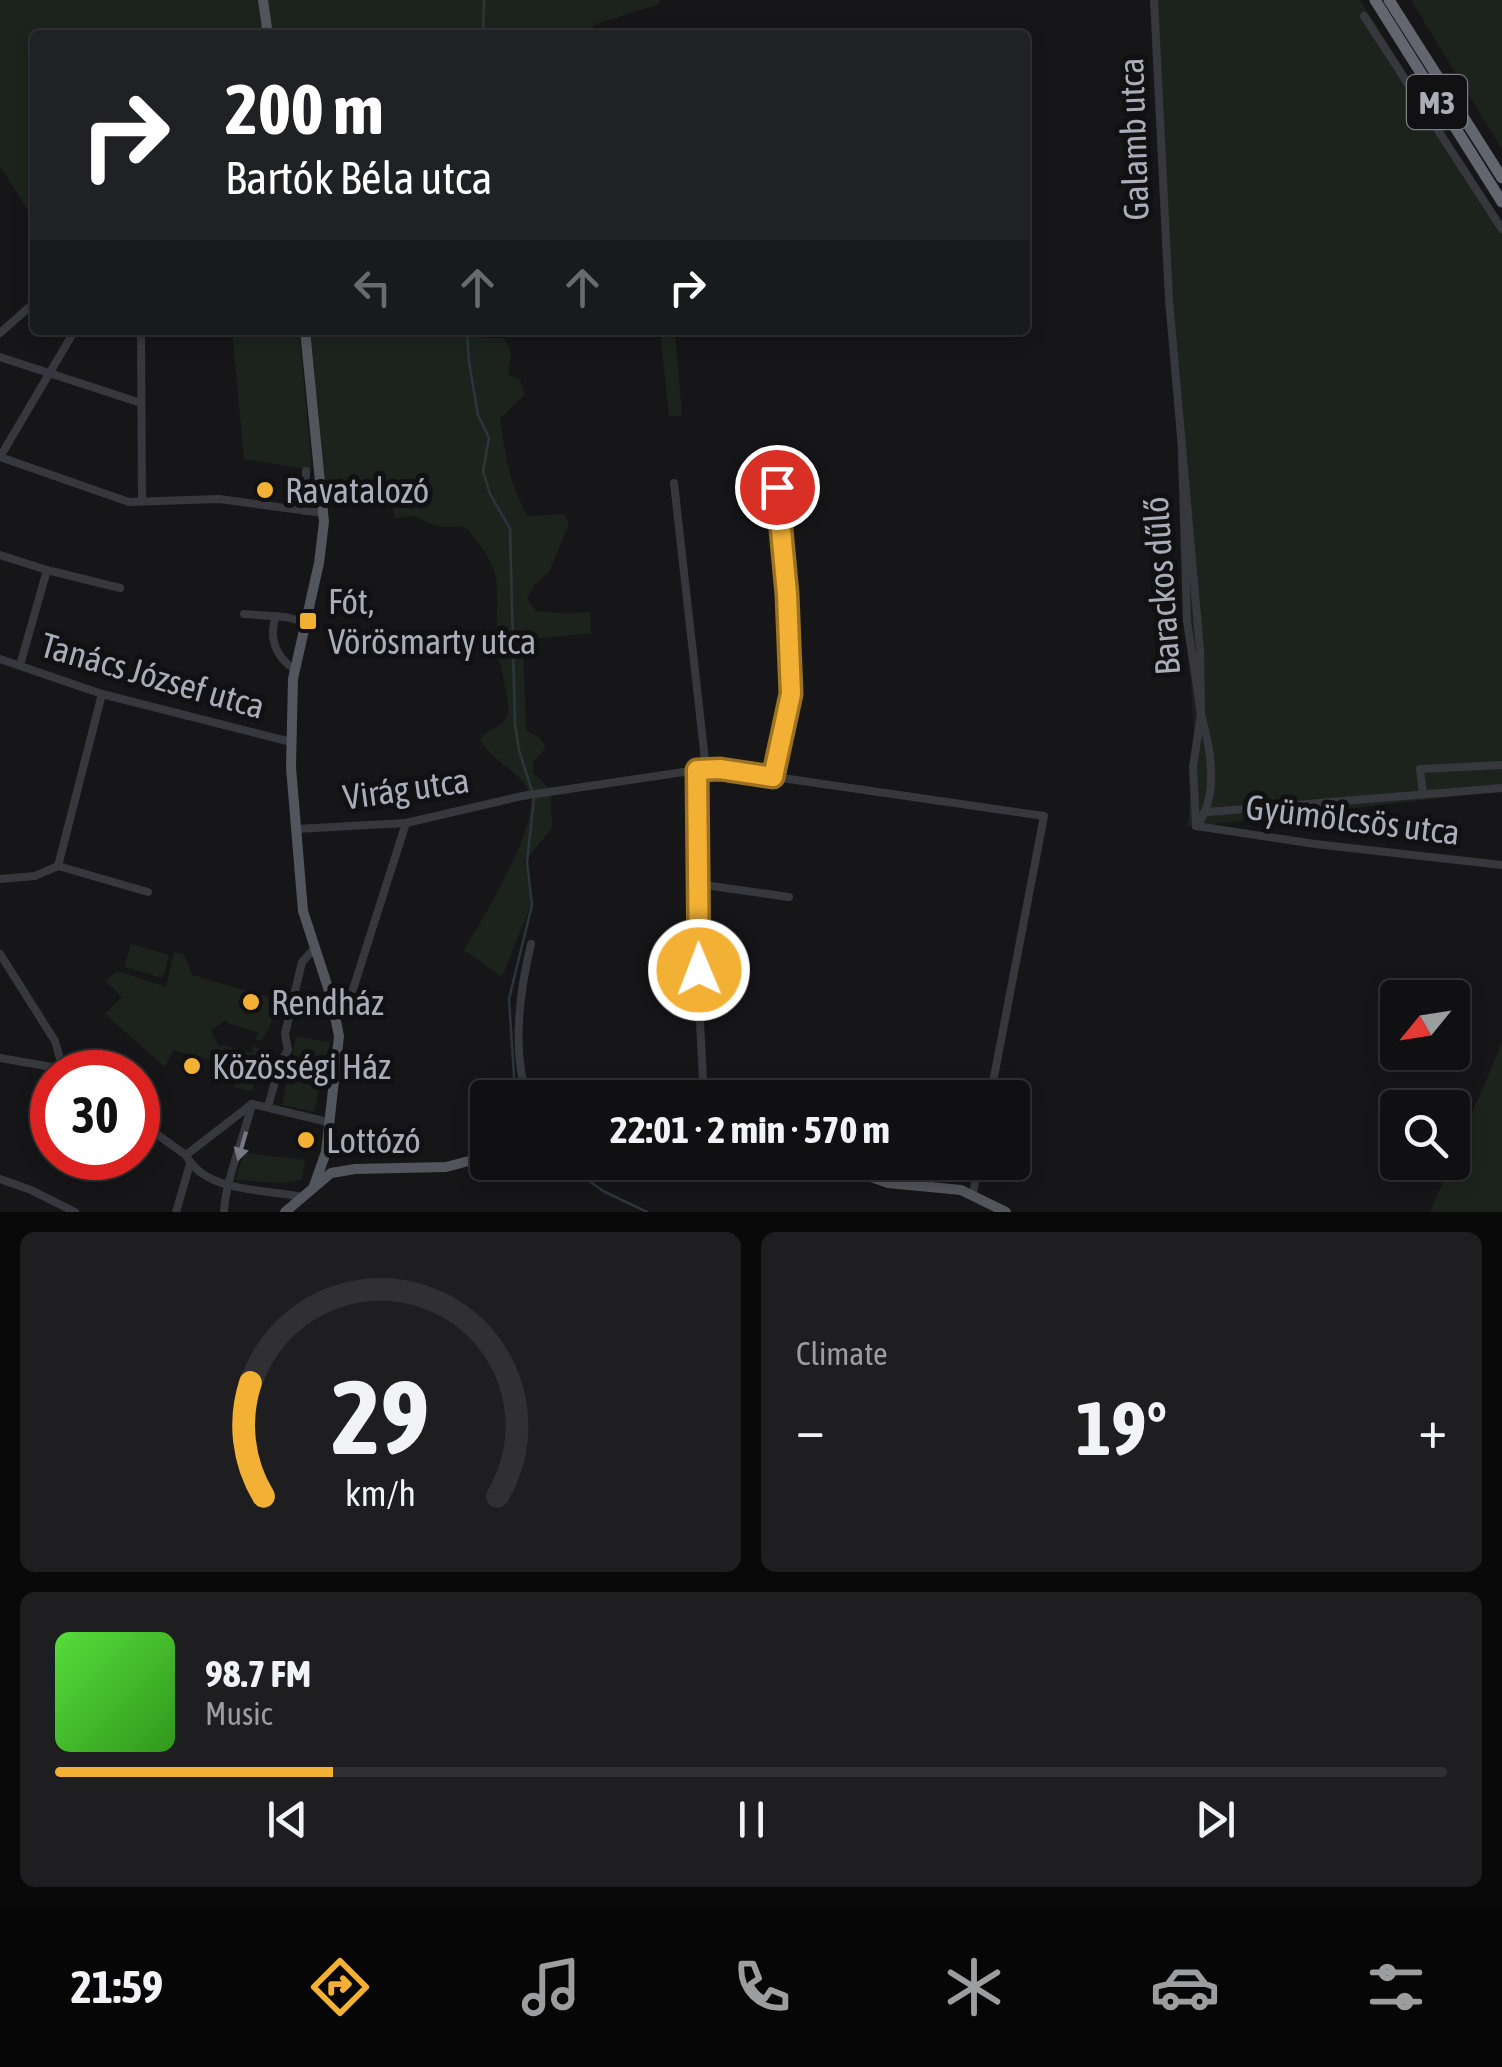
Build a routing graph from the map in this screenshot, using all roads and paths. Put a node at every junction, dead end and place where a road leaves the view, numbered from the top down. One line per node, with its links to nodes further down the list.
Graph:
1 (263, 0): 6 (main road)
2 (1154, 0): 10 (street, Galamb utca)
3 (1374, 0): 8 (highway, M3)
4 (1389, 0): 7 (highway, M3)
5 (1364, 16): 9 (street)
6 (267, 30)
7 (1502, 178)
8 (1502, 202)
9 (1502, 228)
10 (1168, 276): 38 (street, Barackos dűlő)
11 (30, 306): 12 (street)
12 (0, 333)
13 (72, 335): 17 (street)
14 (141, 335): 18 (street)
15 (305, 335): 22 (main road)
16 (0, 357): 17 (street)
17 (49, 374): 18 (street); 20 (street)
18 (142, 403): 25 (street)
19 (762, 451): 42 (street)
20 (0, 456): 25 (street)
21 (305, 476): 22 (street); 24 (street); 26 (street)
22 (319, 480): 27 (main road)
23 (674, 483): 41 (street)
24 (291, 484)
25 (142, 500): 26 (street)
26 (306, 511): 27 (street)
27 (323, 513): 33 (main road)
28 (0, 555): 29 (street)
29 (46, 570): 30 (street); 35 (street)
30 (120, 588)
31 (244, 614): 32 (street)
32 (276, 616): 33 (street); 36 (street)
33 (305, 622): 36 (main road)
34 (0, 659): 35 (street, Tanács József utca)
35 (20, 666): 37 (street, Tanács József utca)
36 (294, 669): 39 (main road)
37 (102, 694): 39 (street, Tanács József utca); 50 (street)
38 (1201, 714): 45 (street, Barackos dűlő); 47 (street, Barackos dűlő)
39 (291, 742): 48 (main road)
40 (1502, 766): 44 (street)
41 (702, 770): 42 (street, Virág utca); 46 (street, Virág utca); 52 (street)
42 (773, 777): 64 (street, Virág utca)
43 (1502, 788): 44 (street)
44 (1423, 794): 45 (street)
45 (1208, 812): 47 (street)
46 (406, 823): 48 (street, Virág utca); 58 (street)
47 (1196, 826): 49 (street, Gyümölcsös utca)
48 (296, 829): 56 (main road)
49 (1502, 865)
50 (58, 866): 51 (street); 53 (street)
51 (0, 879)
52 (698, 884): 54 (street); 63 (street)
53 (148, 892)
54 (789, 898)
55 (530, 944): 62 (street)
56 (313, 950): 58 (main road); 66 (street)
57 (0, 954): 59 (street)
58 (336, 1014): 67 (main road)
59 (58, 1050)
60 (0, 1058): 61 (street)
61 (30, 1064)
62 (526, 1080)
63 (703, 1080)
64 (993, 1080)
65 (252, 1104): 66 (street); 69 (street); 75 (street, one-way to 75)
66 (268, 1108): 67 (street)
67 (328, 1122): 70 (main road)
68 (160, 1138): 69 (street)
69 (188, 1160): 75 (street); 80 (street)
70 (328, 1161): 71 (main road); 76 (main road); 76 (main road)
71 (470, 1161)
72 (0, 1179): 79 (street)
73 (880, 1180): 77 (main road)
74 (976, 1180): 77 (street)
75 (227, 1186): 78 (street); 81 (street)
76 (314, 1186): 78 (main road)
77 (973, 1194): 83 (main road)
78 (302, 1197): 82 (main road)
79 (75, 1212)
80 (176, 1212)
81 (224, 1212)
82 (285, 1212)
83 (1006, 1212)

